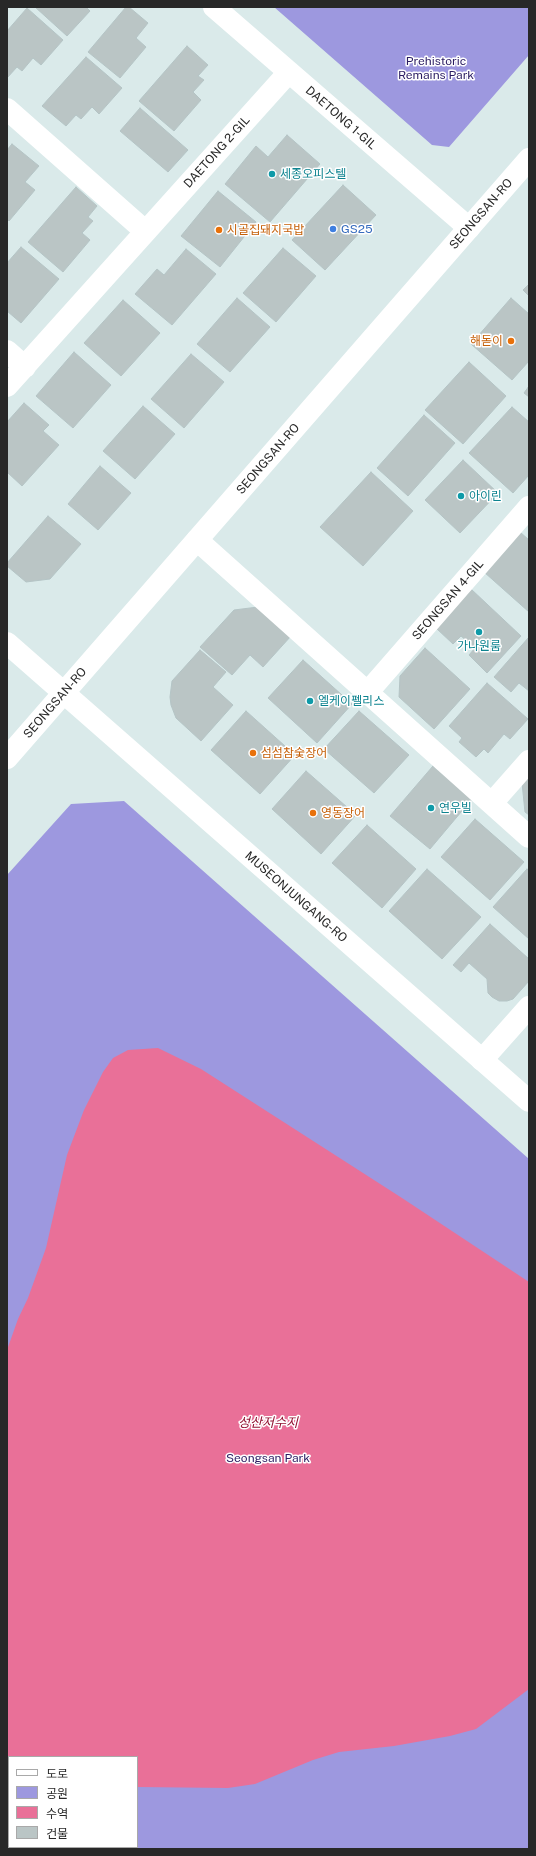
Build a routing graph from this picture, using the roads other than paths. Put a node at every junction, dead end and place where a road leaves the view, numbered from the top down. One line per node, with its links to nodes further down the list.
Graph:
1 (214, 7): 2 (street, DAETONG 1-GIL)
2 (289, 72): 5 (street, DAETONG 1-GIL); 6 (street, DAETONG 2-GIL)
3 (7, 109): 6 (street)
4 (529, 159): 5 (street, SEONGSAN-RO)
5 (469, 228): 11 (street, SEONGSAN-RO)
6 (145, 231): 8 (street, DAETONG 2-GIL)
7 (7, 351): 8 (street)
8 (25, 366): 9 (street, DAETONG 2-GIL)
9 (7, 386)
10 (529, 507): 14 (street, SEONGSAN 4-GIL)
11 (197, 540): 13 (street, SEONGSAN-RO); 14 (street)
12 (7, 643): 13 (street, MUSEONJUNGANG-RO)
13 (64, 693): 15 (street, SEONGSAN-RO); 20 (street, MUSEONJUNGANG-RO)
14 (367, 693): 17 (street)
15 (7, 758)
16 (529, 761): 17 (street)
17 (492, 803): 18 (street)
18 (529, 837)
19 (529, 1007): 20 (street)
20 (482, 1060): 21 (street, MUSEONJUNGANG-RO)
21 (529, 1101)

